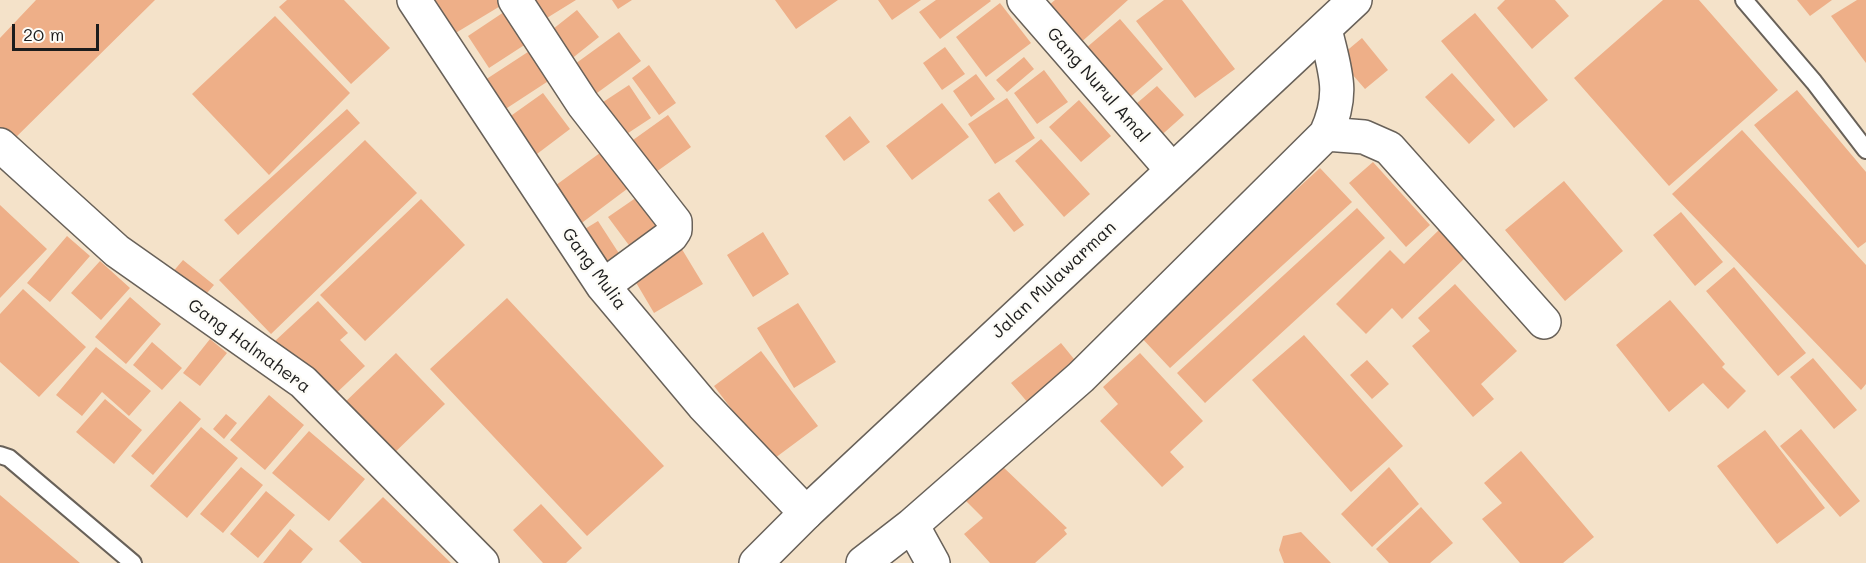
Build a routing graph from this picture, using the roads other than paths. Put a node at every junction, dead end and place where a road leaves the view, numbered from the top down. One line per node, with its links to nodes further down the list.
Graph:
1 (414, 0): 11 (main road, Gang Mulia)
2 (515, 0): 11 (main road)
3 (1024, 0): 10 (main road, Gang Nurul Amal)
4 (1355, 0): 6 (main road, Jalan Mulawarman)
5 (1744, 0): 9 (lane)
6 (1325, 29): 7 (main road); 10 (main road, Jalan Mulawarman)
7 (1326, 134): 12 (main road); 15 (main road)
8 (0, 145): 17 (main road, Gang Halmahera)
9 (1866, 150)
10 (1172, 170): 14 (main road, Jalan Mulawarman)
11 (603, 286): 14 (main road, Gang Mulia)
12 (1544, 322)
13 (0, 455): 16 (lane)
14 (806, 513): 18 (main road, Jalan Mulawarman)
15 (912, 525): 19 (main road); 20 (main road)
16 (133, 563)
17 (482, 563)
18 (756, 563)
19 (863, 563)
20 (933, 563)

